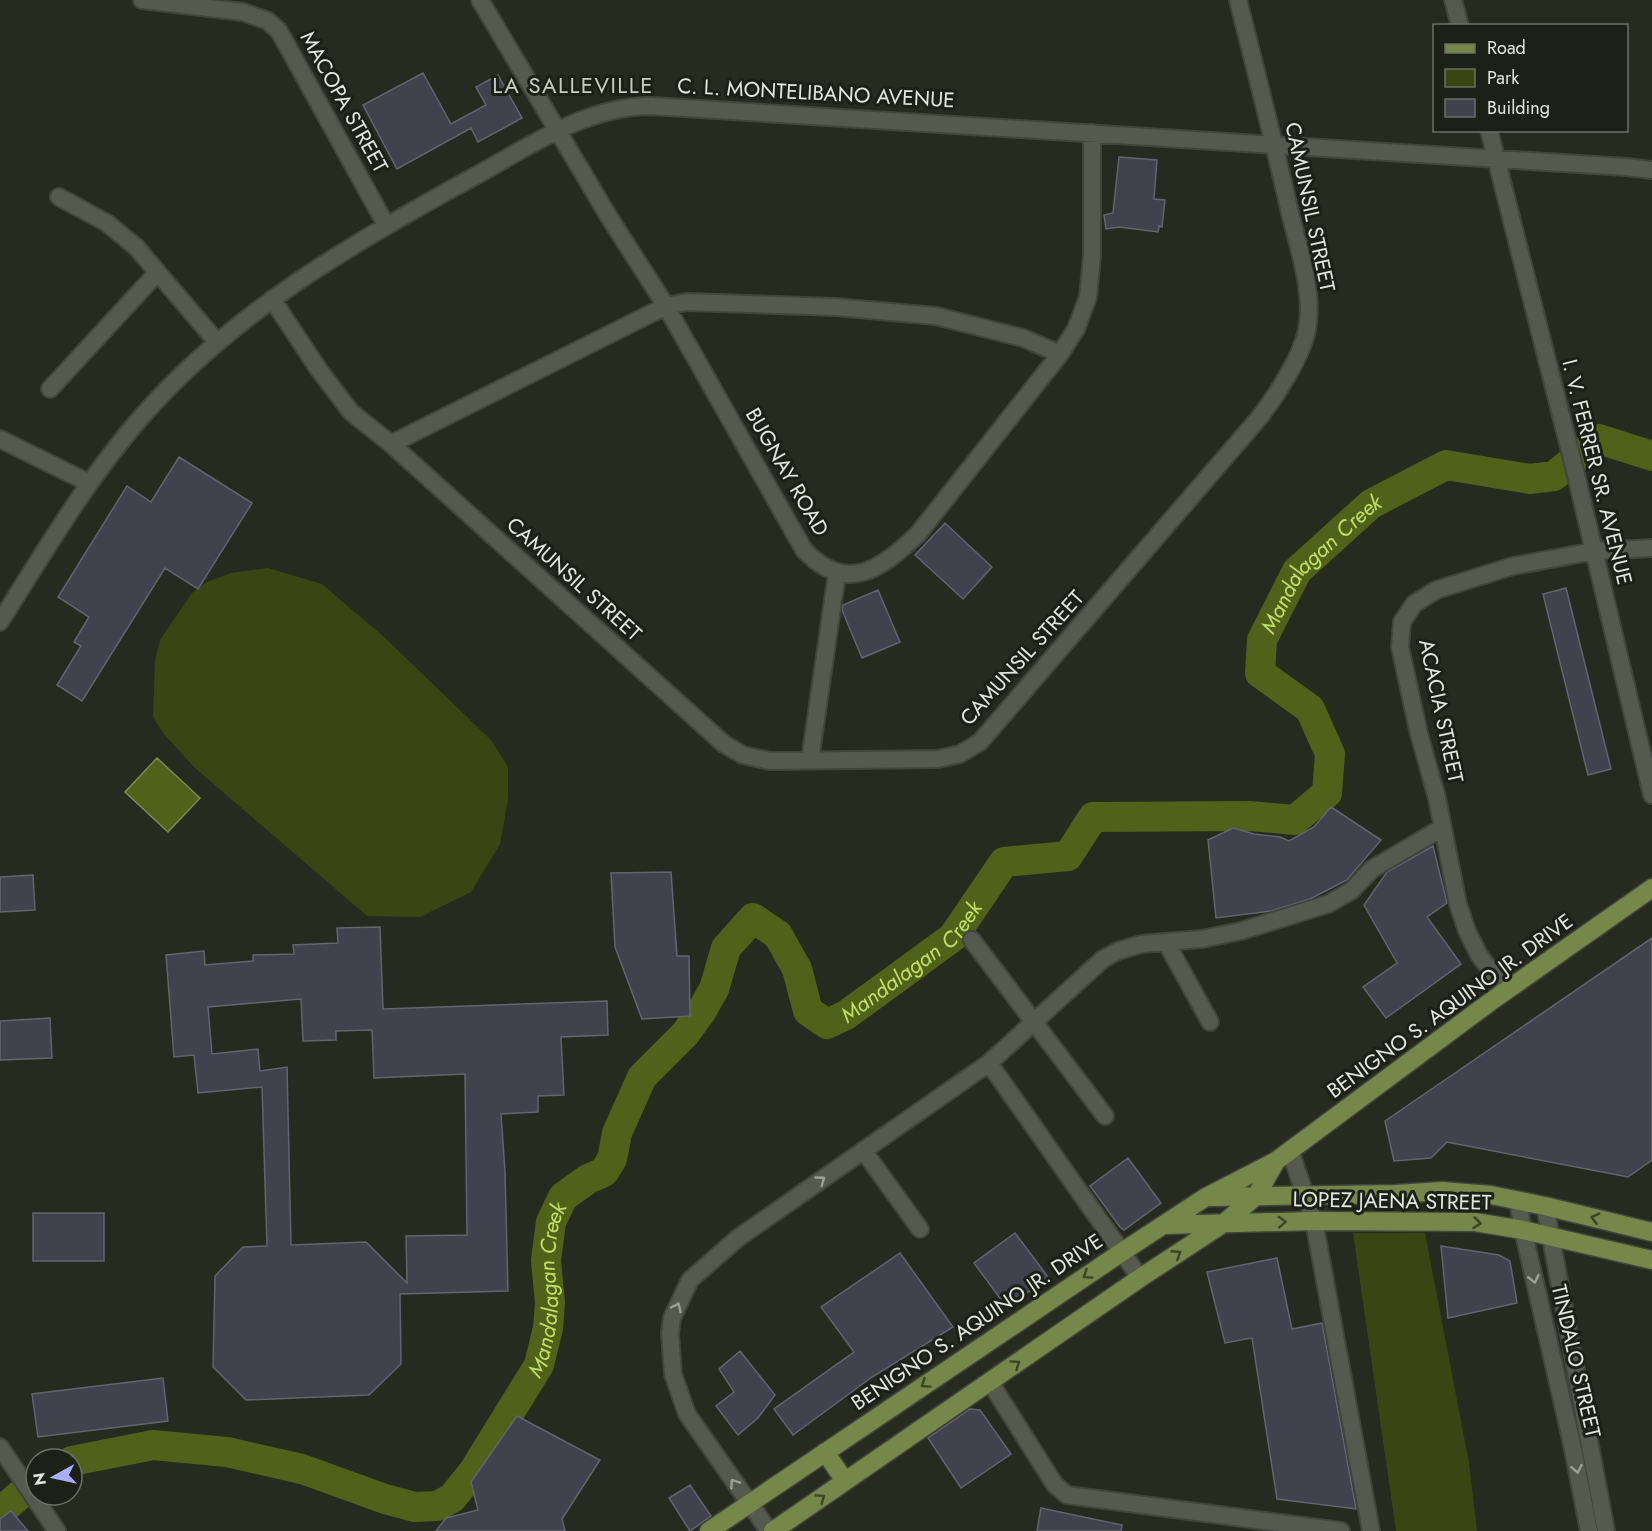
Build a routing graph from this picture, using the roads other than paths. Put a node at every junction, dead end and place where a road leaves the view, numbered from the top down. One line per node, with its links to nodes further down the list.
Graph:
1 (142, 0): 13 (street, MACOPA STREET)
2 (480, 0): 6 (street, BUGNAY ROAD)
3 (1238, 0): 9 (street, CAMUNSIL STREET)
4 (1453, 0): 5 (street)
5 (1459, 24)
6 (558, 131): 8 (street, C. L. MONTELIBANO AVENUE); 13 (street, C. L. MONTELIBANO AVENUE); 16 (street, BUGNAY ROAD)
7 (1490, 132): 10 (street, I. V. FERRER SR. AVENUE)
8 (1092, 133): 9 (street, C. L. MONTELIBANO AVENUE); 18 (street)
9 (1275, 146): 10 (street, C. L. MONTELIBANO AVENUE); 27 (street, CAMUNSIL STREET)
10 (1497, 159): 11 (street, C. L. MONTELIBANO AVENUE); 24 (street, I. V. FERRER SR. AVENUE)
11 (1652, 170)
12 (59, 197): 14 (street)
13 (386, 225): 15 (street, C. L. MONTELIBANO AVENUE)
14 (157, 273): 17 (street); 19 (street)
15 (272, 299): 17 (street, C. L. MONTELIBANO AVENUE); 21 (street, CAMUNSIL STREET)
16 (666, 306): 18 (street); 21 (street); 25 (street, BUGNAY ROAD)
17 (217, 342): 22 (street, C. L. MONTELIBANO AVENUE)
18 (1060, 354): 25 (street)
19 (50, 389)
20 (0, 439): 22 (street)
21 (391, 444): 27 (street, CAMUNSIL STREET)
22 (89, 483): 26 (street, C. L. MONTELIBANO AVENUE)
23 (1652, 548): 24 (street, ACACIA STREET)
24 (1594, 551): 28 (street, I. V. FERRER SR. AVENUE); 29 (street, ACACIA STREET)
25 (837, 573): 27 (street)
26 (0, 622)
27 (810, 760)
28 (1652, 795)
29 (1442, 828): 32 (street); 33 (street, ACACIA STREET)
30 (1652, 888): 33 (main road, BENIGNO S. AQUINO JR. DRIVE)
31 (972, 940): 35 (street)
32 (1166, 942): 34 (street); 35 (street)
33 (1506, 992): 39 (main road, BENIGNO S. AQUINO JR. DRIVE)
34 (1210, 1022)
35 (1034, 1023): 36 (street); 37 (street)
36 (989, 1063): 38 (street); 54 (street)
37 (1105, 1116)
38 (863, 1150): 50 (street); 62 (street, one-way to 38)
39 (1283, 1156): 41 (street); 42 (main road, BENIGNO S. AQUINO JR. DRIVE); 43 (main road, BENIGNO S. AQUINO JR. DRIVE)
40 (1396, 1194): 41 (main road, LOPEZ JAENA STREET); 44 (main road, LOPEZ JAENA STREET); 47 (main road)
41 (1306, 1195): 42 (main road, LOPEZ JAENA STREET); 46 (street)
42 (1256, 1196): 43 (main road, LOPEZ JAENA STREET); 48 (main road, BENIGNO S. AQUINO JR. DRIVE)
43 (1206, 1197): 49 (main road, BENIGNO S. AQUINO JR. DRIVE)
44 (1518, 1201): 45 (main road, LOPEZ JAENA STREET); 51 (street, TINDALO STREET)
45 (1545, 1206): 52 (main road, LOPEZ JAENA STREET, one-way to 45); 53 (street, TINDALO STREET)
46 (1314, 1221): 47 (main road, LOPEZ JAENA STREET); 48 (main road, LOPEZ JAENA STREET, one-way to 46); 67 (street)
47 (1397, 1221): 51 (main road, LOPEZ JAENA STREET, one-way to 51)
48 (1224, 1223): 49 (main road, LOPEZ JAENA STREET); 56 (main road, BENIGNO S. AQUINO JR. DRIVE, one-way to 48)
49 (1163, 1225): 54 (main road, BENIGNO S. AQUINO JR. DRIVE)
50 (920, 1229)
51 (1523, 1230): 53 (main road, LOPEZ JAENA STREET); 58 (street, TINDALO STREET, one-way to 58)
52 (1652, 1232)
53 (1549, 1236): 55 (main road, LOPEZ JAENA STREET); 58 (street, TINDALO STREET)
54 (1122, 1252): 56 (street); 60 (main road, BENIGNO S. AQUINO JR. DRIVE, one-way to 60)
55 (1652, 1260)
56 (1140, 1278): 57 (main road, BENIGNO S. AQUINO JR. DRIVE, one-way to 56)
57 (990, 1382): 61 (main road, BENIGNO S. AQUINO JR. DRIVE); 66 (street)
58 (1580, 1442): 68 (street, TINDALO STREET, one-way to 68); 69 (street, TINDALO STREET)
59 (0, 1447): 63 (street)
60 (825, 1452): 61 (main road); 62 (main road, BENIGNO S. AQUINO JR. DRIVE)
61 (845, 1481): 65 (main road, BENIGNO S. AQUINO JR. DRIVE, one-way to 61)
62 (749, 1504): 64 (main road, BENIGNO S. AQUINO JR. DRIVE); 65 (street)
63 (57, 1531)
64 (710, 1531)
65 (771, 1531)
66 (1341, 1531)
67 (1371, 1531)
68 (1589, 1531)
69 (1606, 1531)

